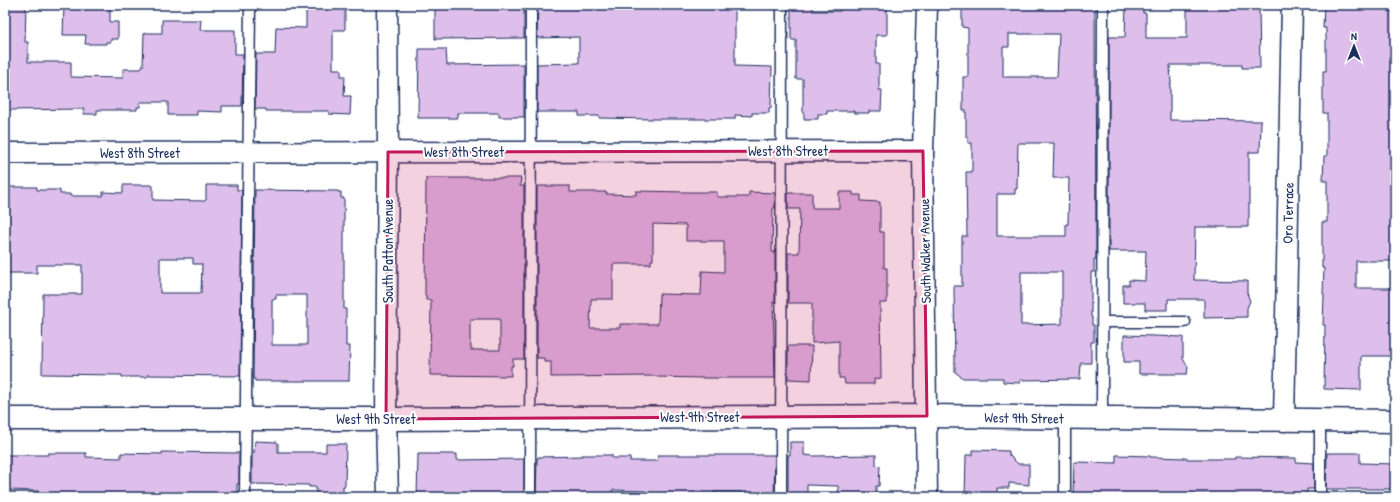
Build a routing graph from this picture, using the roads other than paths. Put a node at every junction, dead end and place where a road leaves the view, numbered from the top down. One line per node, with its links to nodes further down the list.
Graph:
1 (250, 5): 13 (lane)
2 (387, 5): 10 (street, South Patton Avenue)
3 (531, 5): 11 (lane)
4 (782, 5): 9 (lane)
5 (927, 5): 8 (street, South Walker Avenue)
6 (1103, 5): 14 (lane)
7 (1292, 5): 24 (street, Oro Terrace)
8 (923, 150): 9 (street, West 8th Street); 16 (street, South Walker Avenue)
9 (783, 151): 11 (street, West 8th Street); 17 (lane)
10 (388, 152): 11 (street, West 8th Street); 13 (street, West 8th Street); 23 (street, South Patton Avenue)
11 (530, 152): 18 (lane)
12 (5, 153): 13 (street, West 8th Street)
13 (247, 153): 22 (lane)
14 (1103, 322): 15 (lane); 20 (lane)
15 (1185, 322)
16 (927, 416): 17 (main road, West 9th Street); 19 (main road, West 9th Street); 31 (street, South Walker Avenue)
17 (781, 417): 18 (main road, West 9th Street); 30 (lane)
18 (529, 418): 23 (main road, West 9th Street); 29 (lane)
19 (1065, 418): 20 (main road, West 9th Street); 32 (lane)
20 (1102, 418): 24 (main road, West 9th Street)
21 (5, 419): 22 (main road, West 9th Street)
22 (245, 419): 23 (main road, West 9th Street); 27 (lane)
23 (386, 419): 28 (street, South Patton Avenue)
24 (1284, 420): 25 (main road, West 9th Street)
25 (1320, 420): 26 (main road, West 9th Street); 33 (lane)
26 (1395, 421)
27 (245, 497)
28 (388, 497)
29 (530, 497)
30 (781, 497)
31 (927, 497)
32 (1065, 497)
33 (1320, 497)

